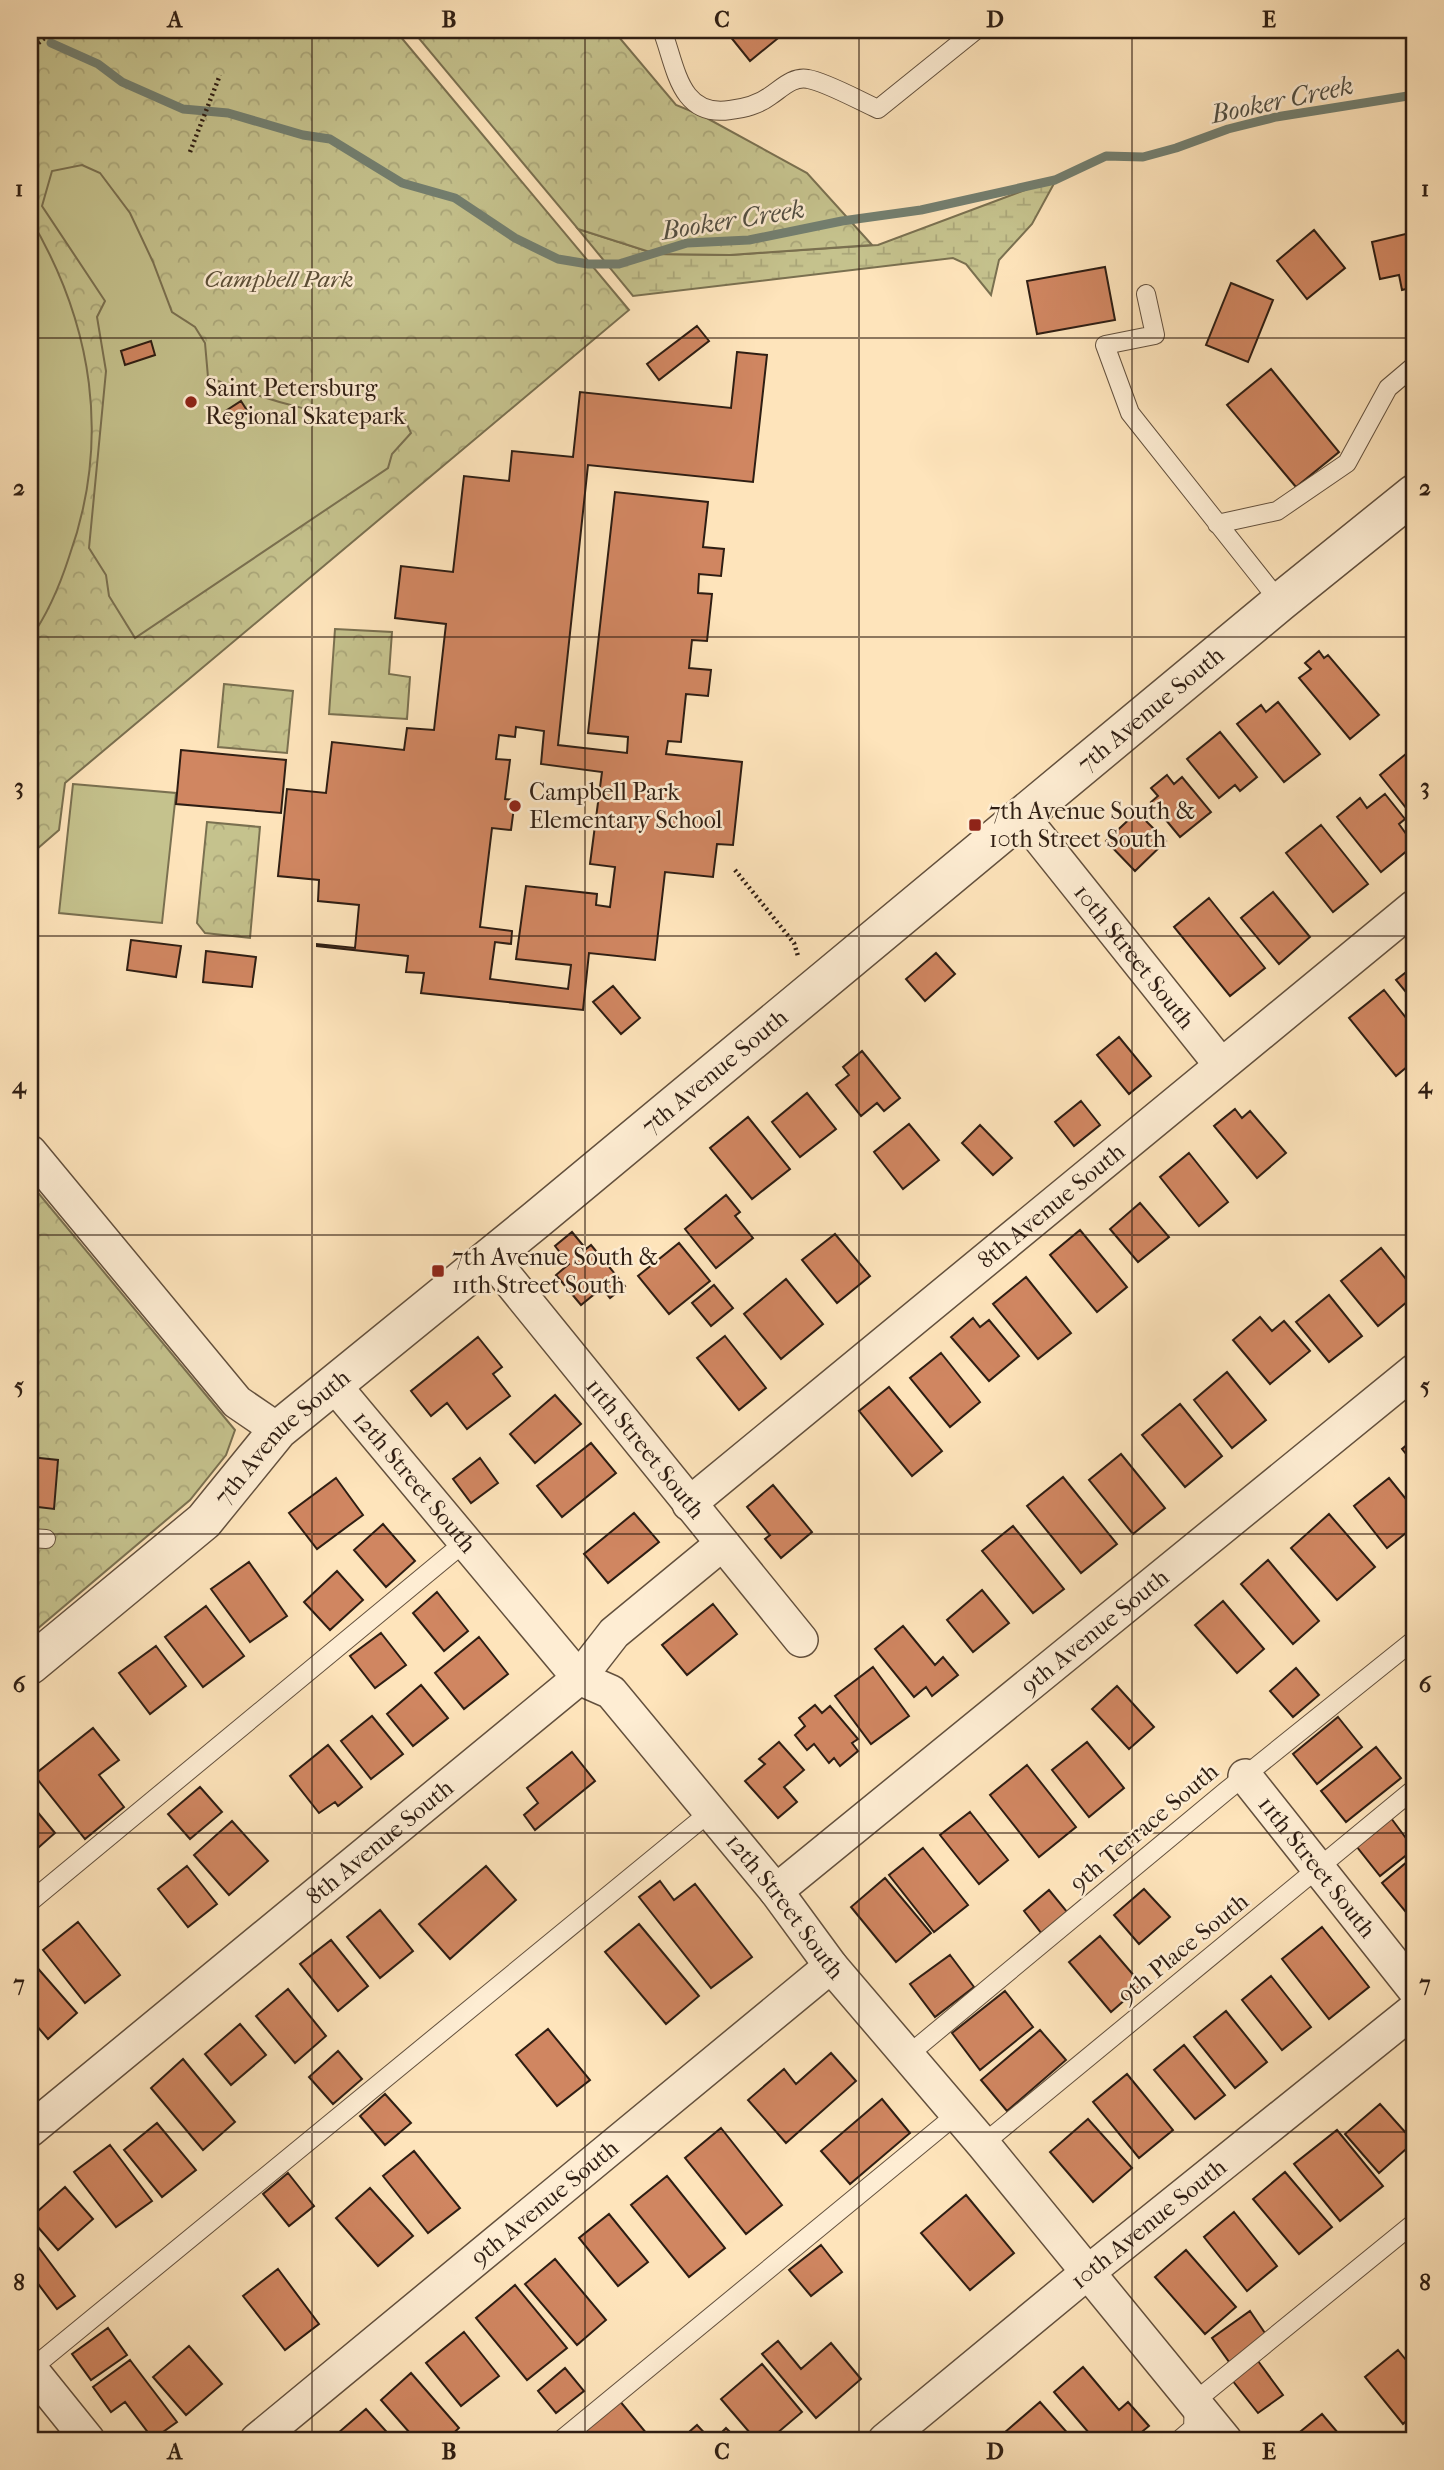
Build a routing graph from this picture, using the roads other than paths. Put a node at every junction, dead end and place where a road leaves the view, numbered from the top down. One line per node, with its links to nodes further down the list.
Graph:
1 (662, 30): 2 (lane)
2 (976, 30)
3 (1146, 294): 6 (lane)
4 (1414, 366): 6 (lane)
5 (1414, 494): 7 (street, 7th Avenue South)
6 (1217, 524): 7 (lane)
7 (1280, 602): 8 (street, 7th Avenue South)
8 (1023, 816): 10 (street, 10th Street South); 12 (street, 7th Avenue South)
9 (1414, 907): 10 (street, 8th Avenue South)
10 (1221, 1065): 16 (street, 8th Avenue South)
11 (30, 1152): 15 (street)
12 (491, 1258): 14 (street, 7th Avenue South); 16 (street, 11th Street South)
13 (1414, 1371): 27 (street, 9th Avenue South)
14 (334, 1385): 15 (street, 7th Avenue South); 17 (street, 12th Street South)
15 (278, 1430): 21 (street, 7th Avenue South)
16 (689, 1504): 18 (street, 11th Street South)
17 (465, 1542): 22 (street, 12th Street South); 28 (lane)
18 (722, 1544): 19 (street, 11th Street South); 22 (street, 8th Avenue South)
19 (801, 1640)
20 (1414, 1640): 23 (lane, 9th Terrace South)
21 (30, 1665)
22 (579, 1678): 25 (street, 12th Street South); 34 (street, 8th Avenue South)
23 (1245, 1776): 26 (street, 11th Street South); 32 (lane, 9th Terrace South)
24 (1414, 1789): 26 (lane, 9th Place South)
25 (710, 1812): 27 (street, 12th Street South); 38 (lane)
26 (1319, 1868): 30 (street, 11th Street South); 35 (lane, 9th Place South)
27 (776, 1891): 29 (street, 12th Street South)
28 (30, 1902)
29 (831, 1966): 32 (street, 12th Street South); 41 (street, 9th Avenue South)
30 (1414, 1989)
31 (1414, 2010): 37 (street, 10th Avenue South)
32 (908, 2055): 33 (street, 12th Street South)
33 (957, 2114): 35 (street, 12th Street South); 42 (lane)
34 (30, 2130)
35 (983, 2144): 37 (street, 12th Street South)
36 (1414, 2223): 39 (lane)
37 (1087, 2273): 39 (street, 12th Street South); 43 (street, 10th Avenue South)
38 (30, 2369): 40 (street)
39 (1194, 2402): 44 (lane); 45 (street, 12th Street South)
40 (88, 2440)
41 (257, 2440)
42 (561, 2440)
43 (885, 2440)
44 (1179, 2440)
45 (1226, 2440)

